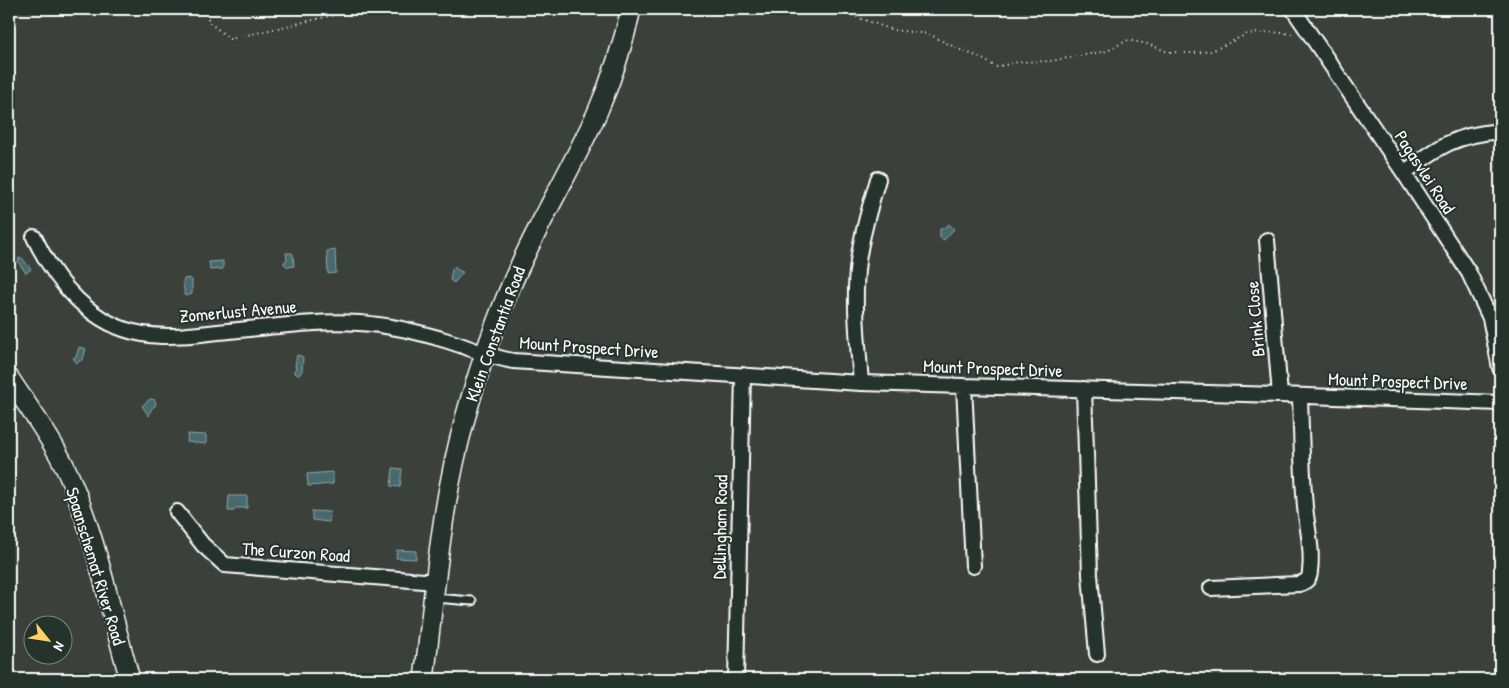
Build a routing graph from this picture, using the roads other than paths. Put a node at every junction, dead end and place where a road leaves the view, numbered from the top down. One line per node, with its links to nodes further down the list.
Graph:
1 (631, 9): 8 (street, Klein Constantia Road)
2 (1293, 9): 4 (street, Pagasvlei Road)
3 (1500, 131): 4 (street)
4 (1404, 173): 9 (street, Pagasvlei Road)
5 (878, 179): 12 (street)
6 (34, 237): 8 (street, Zomerlust Avenue)
7 (1267, 240): 15 (street, Brink Close)
8 (485, 355): 10 (street, Mount Prospect Drive); 21 (street, Klein Constantia Road)
9 (1500, 368)
10 (743, 375): 12 (street, Mount Prospect Drive); 26 (street, Dellingham Road)
11 (9, 378): 24 (street, Spaanschemat River Road)
12 (861, 383): 13 (street, Mount Prospect Drive)
13 (964, 386): 14 (street, Mount Prospect Drive); 19 (street)
14 (1084, 389): 15 (street, Mount Prospect Drive); 23 (street)
15 (1280, 395): 16 (street, Mount Prospect Drive)
16 (1300, 396): 17 (street, Mount Prospect Drive); 20 (street)
17 (1500, 403)
18 (177, 512): 21 (street, The Curzon Road)
19 (973, 566)
20 (1211, 588)
21 (435, 590): 22 (lane); 25 (street, Klein Constantia Road)
22 (472, 601)
23 (1097, 654)
24 (130, 679)
25 (424, 679)
26 (736, 679)

